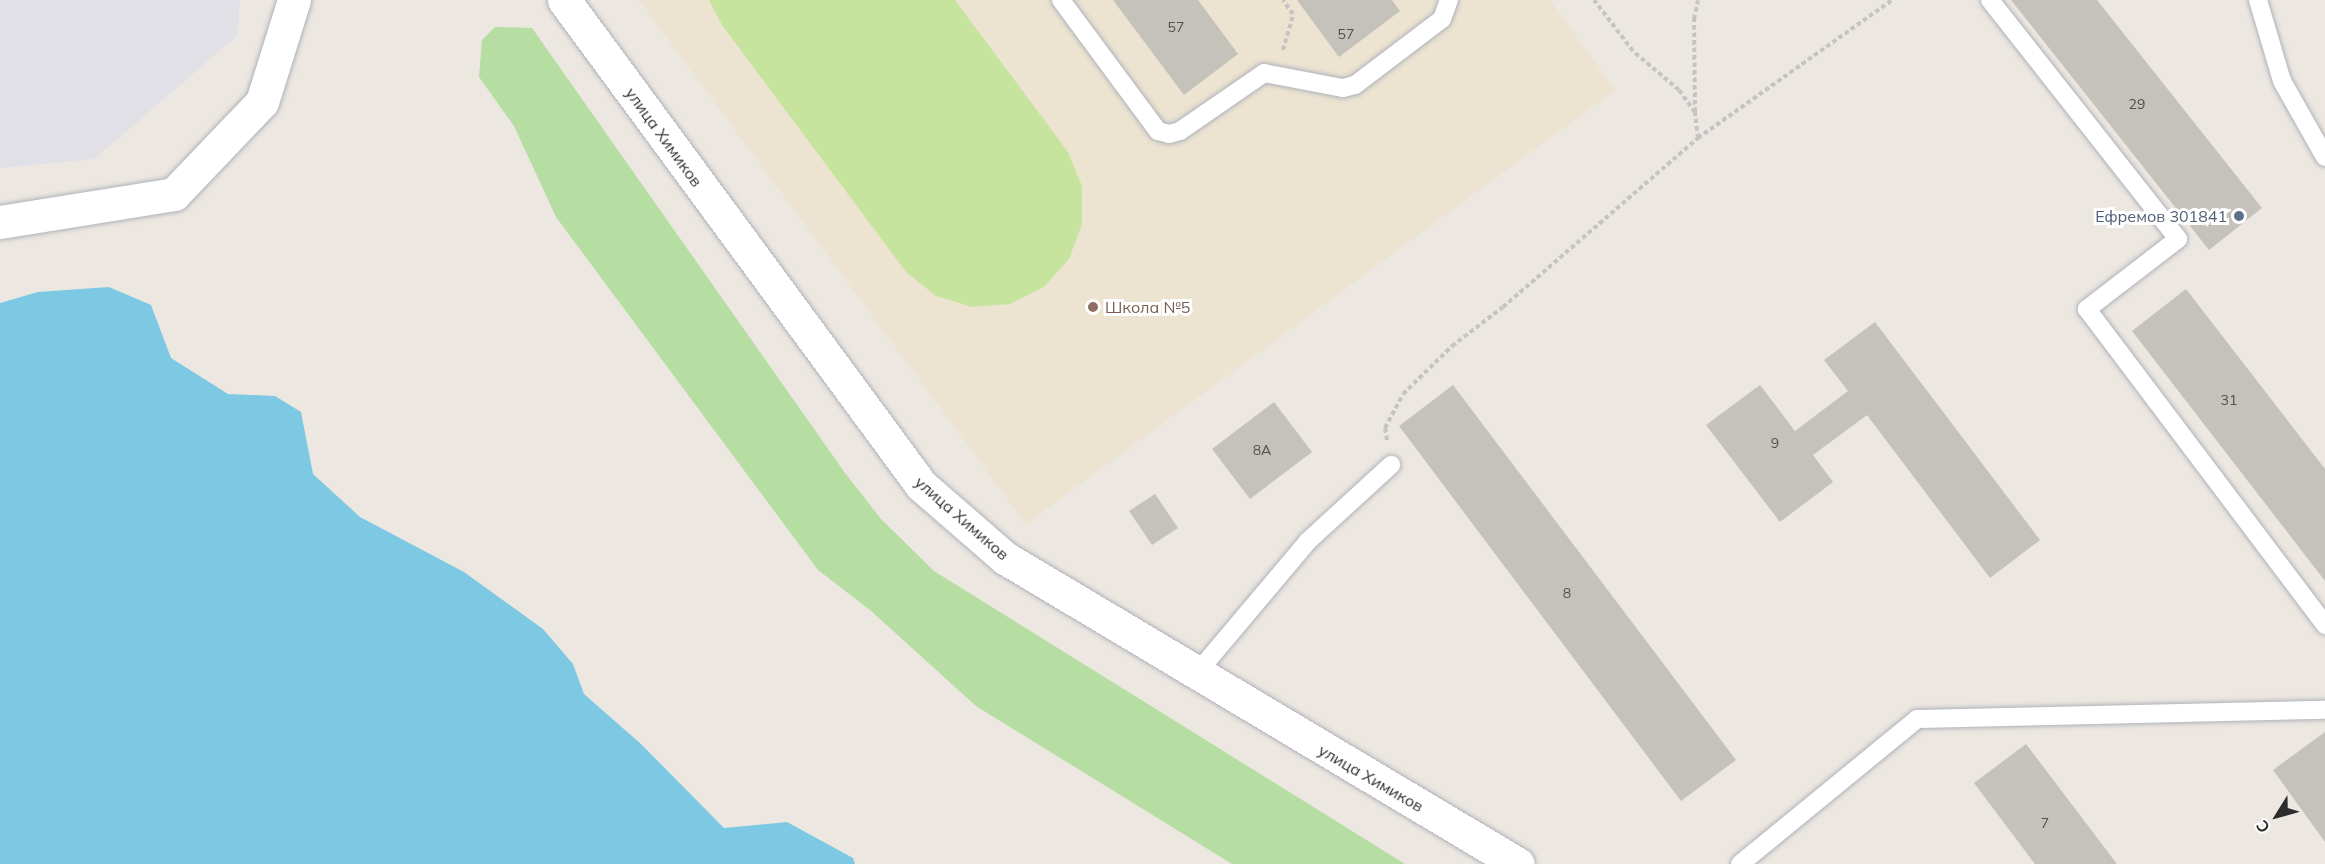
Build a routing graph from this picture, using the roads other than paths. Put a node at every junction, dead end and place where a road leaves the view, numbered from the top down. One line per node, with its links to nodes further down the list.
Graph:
1 (294, 0): 8 (street)
2 (564, 0): 11 (street, улица Химиков)
3 (1061, 0): 4 (lane)
4 (1449, 0)
5 (1990, 0): 10 (lane)
6 (2258, 0): 7 (lane)
7 (2325, 157)
8 (0, 222)
9 (1391, 465): 11 (lane)
10 (2325, 625)
11 (1197, 673): 13 (street, улица Химиков)
12 (2325, 710): 14 (lane)
13 (1518, 864)
14 (1740, 864)

